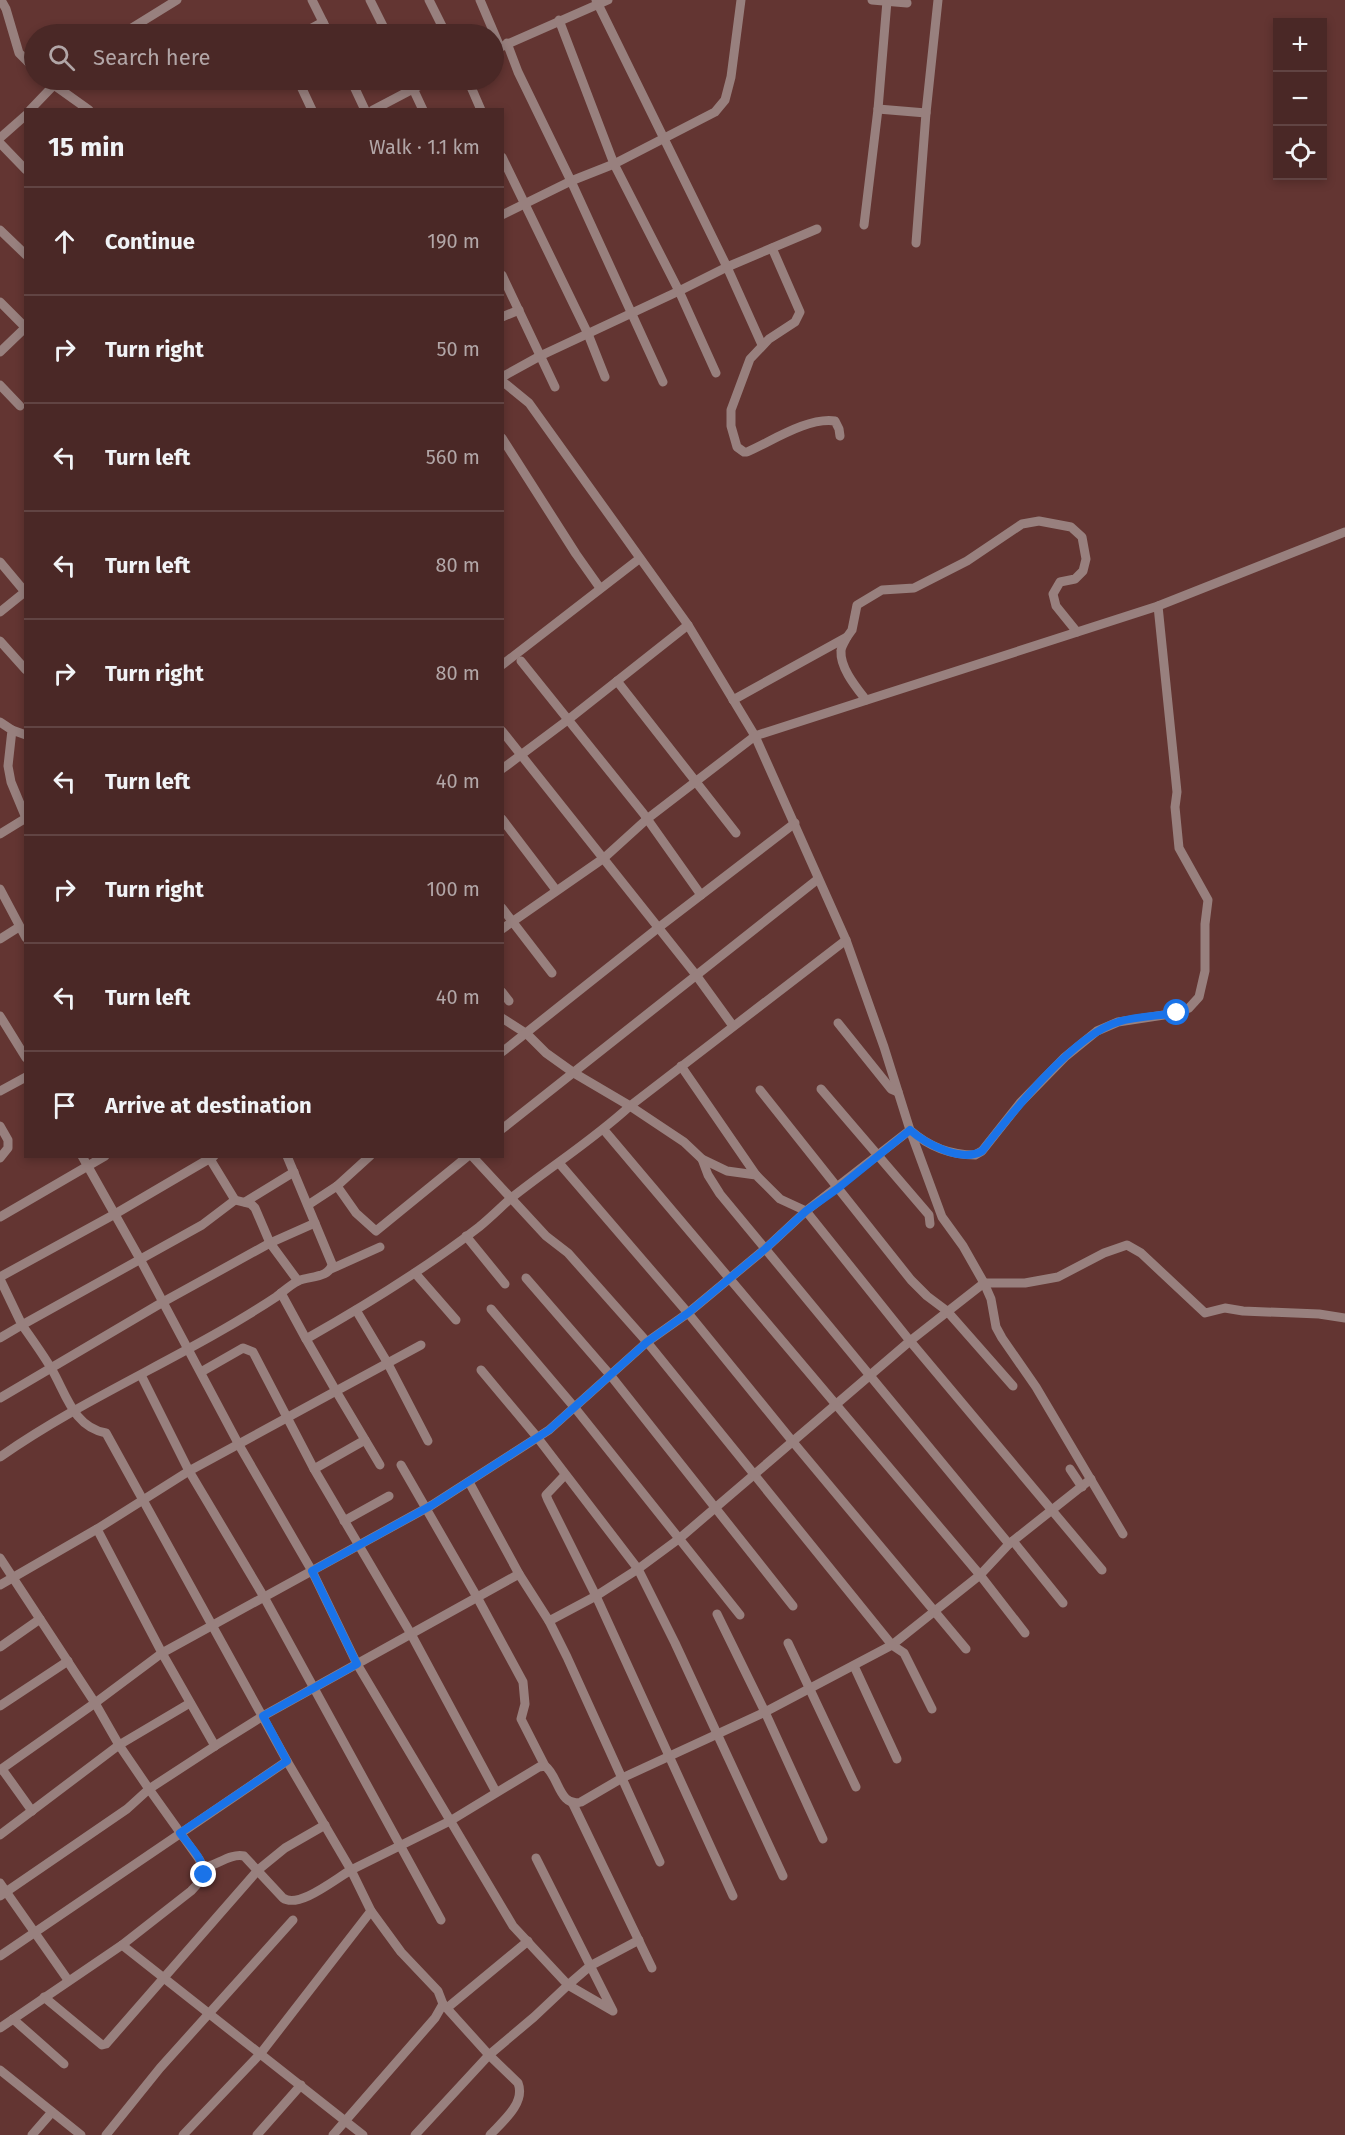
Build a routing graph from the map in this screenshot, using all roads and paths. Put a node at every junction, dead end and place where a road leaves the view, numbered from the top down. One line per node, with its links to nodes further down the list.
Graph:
1 (0, 0): 23 (street)
2 (177, 0): 16 (street)
3 (312, 0): 15 (street)
4 (370, 0): 18 (street)
5 (429, 0): 19 (street)
6 (480, 0): 20 (street)
7 (608, 0): 12 (street)
8 (741, 0): 44 (street)
9 (872, 0): 11 (street)
10 (938, 0): 39 (street)
11 (886, 1): 13 (street); 38 (street)
12 (597, 2): 14 (street); 44 (street)
13 (907, 3)
14 (559, 20): 21 (street); 47 (street)
15 (323, 22): 17 (street)
16 (138, 24)
17 (319, 24)
18 (382, 24)
19 (441, 24)
20 (490, 24)
21 (504, 45)
22 (504, 53): 49 (street)
23 (24, 58)
24 (45, 90): 31 (street)
25 (60, 90): 32 (street)
26 (303, 90): 33 (street)
27 (356, 90): 34 (street)
28 (401, 90): 35 (street)
29 (414, 90): 36 (street)
30 (472, 90): 37 (street)
31 (31, 108)
32 (86, 108)
33 (311, 108)
34 (364, 108)
35 (376, 108)
36 (422, 108)
37 (480, 108)
38 (878, 109): 39 (street); 52 (street)
39 (926, 113): 55 (street)
40 (24, 117): 41 (street)
41 (15, 125): 42 (street); 43 (street)
42 (24, 131)
43 (0, 138)
44 (664, 138): 47 (street); 58 (street)
45 (0, 143): 48 (street)
46 (504, 161): 50 (street)
47 (614, 164): 49 (street); 60 (street)
48 (24, 168)
49 (571, 181): 50 (street); 63 (street)
50 (524, 205): 51 (street); 67 (street)
51 (504, 214)
52 (864, 225)
53 (817, 229): 56 (street)
54 (0, 230): 57 (street)
55 (916, 243)
56 (772, 248): 58 (street); 68 (street)
57 (24, 253)
58 (727, 267): 60 (street); 68 (street)
59 (504, 279): 62 (street)
60 (679, 291): 63 (street); 71 (street)
61 (0, 302): 65 (street)
62 (519, 310): 64 (street); 70 (street)
63 (632, 314): 67 (street); 75 (street)
64 (504, 316)
65 (24, 326)
66 (24, 328): 69 (street)
67 (588, 334): 70 (street); 72 (street)
68 (762, 345): 79 (street)
69 (0, 352)
70 (540, 356): 73 (street); 77 (street)
71 (716, 373)
72 (605, 377)
73 (504, 378)
74 (504, 381): 82 (street)
75 (663, 382)
76 (0, 385): 78 (street)
77 (555, 387)
78 (20, 406)
79 (840, 436)
80 (504, 441): 84 (street)
81 (1345, 532): 87 (street)
82 (639, 559): 84 (street); 89 (street)
83 (0, 562): 85 (street)
84 (600, 588): 94 (street)
85 (24, 591)
86 (24, 593): 88 (street)
87 (1158, 606): 90 (street); 150 (street)
88 (0, 612)
89 (688, 625): 96 (street); 97 (street)
90 (1077, 632): 91 (street); 98 (street)
91 (847, 637): 97 (street); 98 (street)
92 (0, 641): 95 (street)
93 (521, 661): 99 (street)
94 (504, 663)
95 (24, 668)
96 (617, 681): 99 (street); 107 (street)
97 (733, 700): 104 (street)
98 (866, 700): 104 (street)
99 (569, 719): 105 (street); 110 (street)
100 (0, 722): 101 (street)
101 (12, 730): 103 (street); 108 (street)
102 (504, 733): 105 (street)
103 (24, 734)
104 (755, 736): 107 (street); 112 (street)
105 (522, 754): 106 (street); 115 (street)
106 (504, 768)
107 (695, 781): 110 (street); 113 (street)
108 (24, 813)
109 (24, 819): 114 (street)
110 (647, 819): 115 (street); 119 (street)
111 (504, 822): 118 (street)
112 (795, 823): 116 (street); 119 (street)
113 (736, 833)
114 (0, 834)
115 (604, 858): 118 (street); 124 (street)
116 (818, 879): 127 (street); 129 (street)
117 (0, 889): 122 (street)
118 (556, 890): 121 (street)
119 (701, 895): 124 (street)
120 (504, 910): 121 (street)
121 (513, 921): 123 (street); 128 (street)
122 (20, 927): 125 (street); 126 (street)
123 (504, 928)
124 (658, 928): 129 (street); 136 (street)
125 (24, 934)
126 (0, 939)
127 (846, 940): 135 (street); 145 (street)
128 (552, 973)
129 (696, 975): 135 (street); 140 (street)
130 (504, 995): 131 (street)
131 (509, 1001)
132 (504, 1019): 136 (street)
133 (2, 1023): 138 (street)
134 (838, 1023): 145 (street)
135 (733, 1026): 139 (street)
136 (526, 1034): 137 (street); 140 (street)
137 (504, 1050)
138 (24, 1055)
139 (681, 1066): 146 (street); 164 (street)
140 (574, 1073): 146 (street); 148 (street)
141 (24, 1078): 144 (street)
142 (821, 1089): 151 (street)
143 (760, 1090): 166 (street)
144 (0, 1091)
145 (898, 1092): 150 (street)
146 (630, 1106): 149 (street); 160 (street)
147 (0, 1126): 152 (street)
148 (504, 1127)
149 (604, 1130): 161 (street); 182 (street)
150 (910, 1130): 151 (street); 186 (street)
151 (878, 1156): 166 (street); 174 (street)
152 (0, 1158)
153 (83, 1158): 162 (street)
154 (102, 1158): 162 (street)
155 (212, 1158): 168 (street); 171 (street)
156 (288, 1158): 163 (street)
157 (368, 1158): 165 (street)
158 (467, 1158): 165 (street)
159 (472, 1158): 167 (street)
160 (702, 1159): 164 (street); 178 (street)
161 (559, 1163): 167 (street); 193 (street)
162 (87, 1167): 171 (street); 172 (street)
163 (294, 1172): 168 (street); 169 (street)
164 (756, 1175): 170 (street)
165 (337, 1186): 169 (street)
166 (837, 1189): 170 (street); 192 (street)
167 (510, 1200): 175 (street); 200 (street)
168 (240, 1201): 176 (street); 179 (street)
169 (308, 1205): 173 (street)
170 (806, 1211): 178 (street); 199 (street)
171 (115, 1214): 179 (street); 183 (street)
172 (0, 1217)
173 (315, 1223): 176 (street); 180 (street)
174 (930, 1224)
175 (466, 1236): 181 (street); 187 (street)
176 (270, 1244): 185 (street); 189 (street)
177 (380, 1247): 180 (street)
178 (765, 1249): 182 (street); 208 (street)
179 (140, 1259): 189 (street); 196 (street)
180 (331, 1269): 185 (street)
181 (415, 1273): 191 (street); 195 (street)
182 (729, 1277): 193 (street); 213 (street)
183 (0, 1278): 196 (street)
184 (526, 1278): 209 (street)
185 (298, 1281): 188 (street)
186 (984, 1283): 192 (street); 194 (street); 230 (street)
187 (505, 1284)
188 (280, 1293): 198 (street); 202 (street)
189 (163, 1302): 202 (street); 204 (street)
190 (491, 1309): 214 (street)
191 (356, 1310): 198 (street); 203 (street)
192 (947, 1311): 199 (street); 210 (street)
193 (688, 1313): 200 (street); 220 (street)
194 (1345, 1318)
195 (456, 1320)
196 (22, 1325): 197 (street); 204 (street)
197 (0, 1338)
198 (306, 1339): 211 (street)
199 (910, 1341): 208 (street); 237 (street)
200 (647, 1342): 209 (street); 229 (street)
201 (421, 1345): 203 (street)
202 (188, 1349): 206 (street); 207 (street)
203 (387, 1362): 211 (street); 219 (street)
204 (51, 1368): 212 (street); 215 (street)
205 (481, 1370): 217 (street)
206 (201, 1372): 216 (street); 221 (street)
207 (141, 1375): 215 (street); 227 (street)
208 (870, 1375): 213 (street); 242 (street)
209 (611, 1376): 214 (street); 236 (street)
210 (1013, 1386)
211 (336, 1391): 216 (street); 218 (street)
212 (0, 1398)
213 (837, 1405): 220 (street); 249 (street)
214 (575, 1408): 217 (street); 241 (street)
215 (74, 1412): 222 (street); 234 (street)
216 (287, 1418): 221 (street); 225 (street)
217 (537, 1437): 228 (street); 231 (street)
218 (365, 1440): 224 (street); 225 (street)
219 (428, 1441)
220 (793, 1442): 229 (street); 257 (street)
221 (240, 1444): 227 (street); 247 (street)
222 (0, 1457)
223 (402, 1465): 235 (street)
224 (380, 1466)
225 (314, 1469): 238 (street)
226 (1070, 1469): 232 (street)
227 (189, 1471): 234 (street); 253 (street)
228 (565, 1475): 245 (street); 252 (street)
229 (753, 1475): 236 (street); 266 (street)
230 (1091, 1479): 232 (street); 240 (street)
231 (469, 1482): 235 (street); 248 (street)
232 (1082, 1487): 237 (street)
233 (389, 1496): 238 (street)
234 (142, 1501): 239 (street); 262 (street)
235 (427, 1508): 243 (street); 254 (street)
236 (717, 1508): 241 (street); 256 (street)
237 (1052, 1510): 242 (street); 246 (street)
238 (344, 1521): 243 (street)
239 (97, 1529): 250 (street); 269 (street)
240 (1124, 1534)
241 (680, 1538): 245 (street); 259 (street)
242 (1011, 1542): 249 (street); 255 (street)
243 (358, 1546): 247 (street); 264 (street)
244 (0, 1558): 250 (street)
245 (638, 1569): 252 (street); 281 (street)
246 (1101, 1570)
247 (312, 1571): 253 (street); 271 (street)
248 (519, 1574): 254 (street); 261 (street)
249 (980, 1575): 257 (street); 263 (street)
250 (13, 1576): 251 (street); 260 (street)
251 (0, 1585)
252 (596, 1596): 261 (street); 284 (street)
253 (264, 1597): 262 (street); 273 (street)
254 (477, 1597): 264 (street); 287 (street)
255 (1063, 1603)
256 (793, 1606)
257 (934, 1612): 266 (street); 268 (street)
258 (717, 1614): 279 (street)
259 (740, 1615)
260 (40, 1619): 267 (street); 270 (street)
261 (549, 1621): 289 (street)
262 (213, 1625): 269 (street); 280 (street)
263 (1025, 1633)
264 (411, 1634): 271 (street); 292 (street)
265 (788, 1643): 274 (street)
266 (892, 1645): 272 (street); 278 (street)
267 (0, 1647)
268 (966, 1650)
269 (162, 1653): 275 (street); 276 (street)
270 (68, 1661): 275 (street); 277 (street)
271 (357, 1664): 273 (street); 295 (street)
272 (854, 1665): 274 (street); 285 (street)
273 (313, 1688): 280 (street); 300 (street)
274 (809, 1689): 279 (street); 290 (street)
275 (95, 1703): 282 (street); 288 (street)
276 (190, 1703): 282 (street); 283 (street)
277 (0, 1706)
278 (932, 1709)
279 (765, 1712): 281 (street); 299 (street)
280 (263, 1716): 283 (street); 286 (street)
281 (718, 1734): 284 (street); 306 (street)
282 (119, 1745): 291 (street); 294 (street)
283 (215, 1746): 291 (street)
284 (668, 1757): 289 (street); 309 (street)
285 (897, 1760)
286 (287, 1761): 296 (street); 297 (street)
287 (544, 1766): 292 (street); 293 (street)
288 (1, 1769): 294 (street)
289 (622, 1778): 293 (street); 302 (street)
290 (856, 1787)
291 (149, 1789): 297 (street); 308 (street)
292 (496, 1791): 295 (street)
293 (573, 1804): 314 (street)
294 (32, 1811): 298 (street)
295 (450, 1821): 300 (street); 315 (street)
296 (325, 1825): 304 (street); 305 (street)
297 (180, 1833): 303 (street); 313 (street)
298 (0, 1835)
299 (823, 1839)
300 (399, 1846): 305 (street); 312 (street)
301 (536, 1858): 318 (street)
302 (660, 1862)
303 (204, 1868): 304 (street); 316 (street)
304 (258, 1870): 305 (street); 320 (street)
305 (351, 1870): 310 (street)
306 (783, 1876)
307 (0, 1883): 308 (street)
308 (3, 1894): 313 (street)
309 (733, 1896)
310 (371, 1911): 324 (street); 328 (street)
311 (293, 1920): 325 (street)
312 (441, 1920)
313 (34, 1932): 317 (street); 321 (street)
314 (639, 1940): 318 (street); 319 (street)
315 (528, 1941): 322 (street); 324 (street)
316 (122, 1945): 320 (street); 321 (street)
317 (0, 1956)
318 (590, 1966): 322 (street); 322 (street)
319 (652, 1968)
320 (163, 1977): 323 (street); 325 (street)
321 (68, 1980): 323 (street)
322 (568, 1985): 329 (street)
323 (44, 1997): 326 (street)
324 (445, 2006): 329 (street); 334 (street)
325 (211, 2014): 328 (street); 337 (street)
326 (13, 2019): 327 (street); 330 (street)
327 (0, 2028)
328 (261, 2053): 332 (street); 338 (street)
329 (489, 2055): 342 (street); 343 (street)
330 (64, 2064)
331 (0, 2070): 333 (street)
332 (301, 2085): 334 (street); 339 (street)
333 (52, 2112): 335 (street); 336 (street)
334 (346, 2121): 340 (street); 341 (street)
335 (32, 2135)
336 (81, 2135)
337 (105, 2135)
338 (183, 2135)
339 (257, 2135)
340 (333, 2135)
341 (363, 2135)
342 (415, 2135)
343 (490, 2135)

